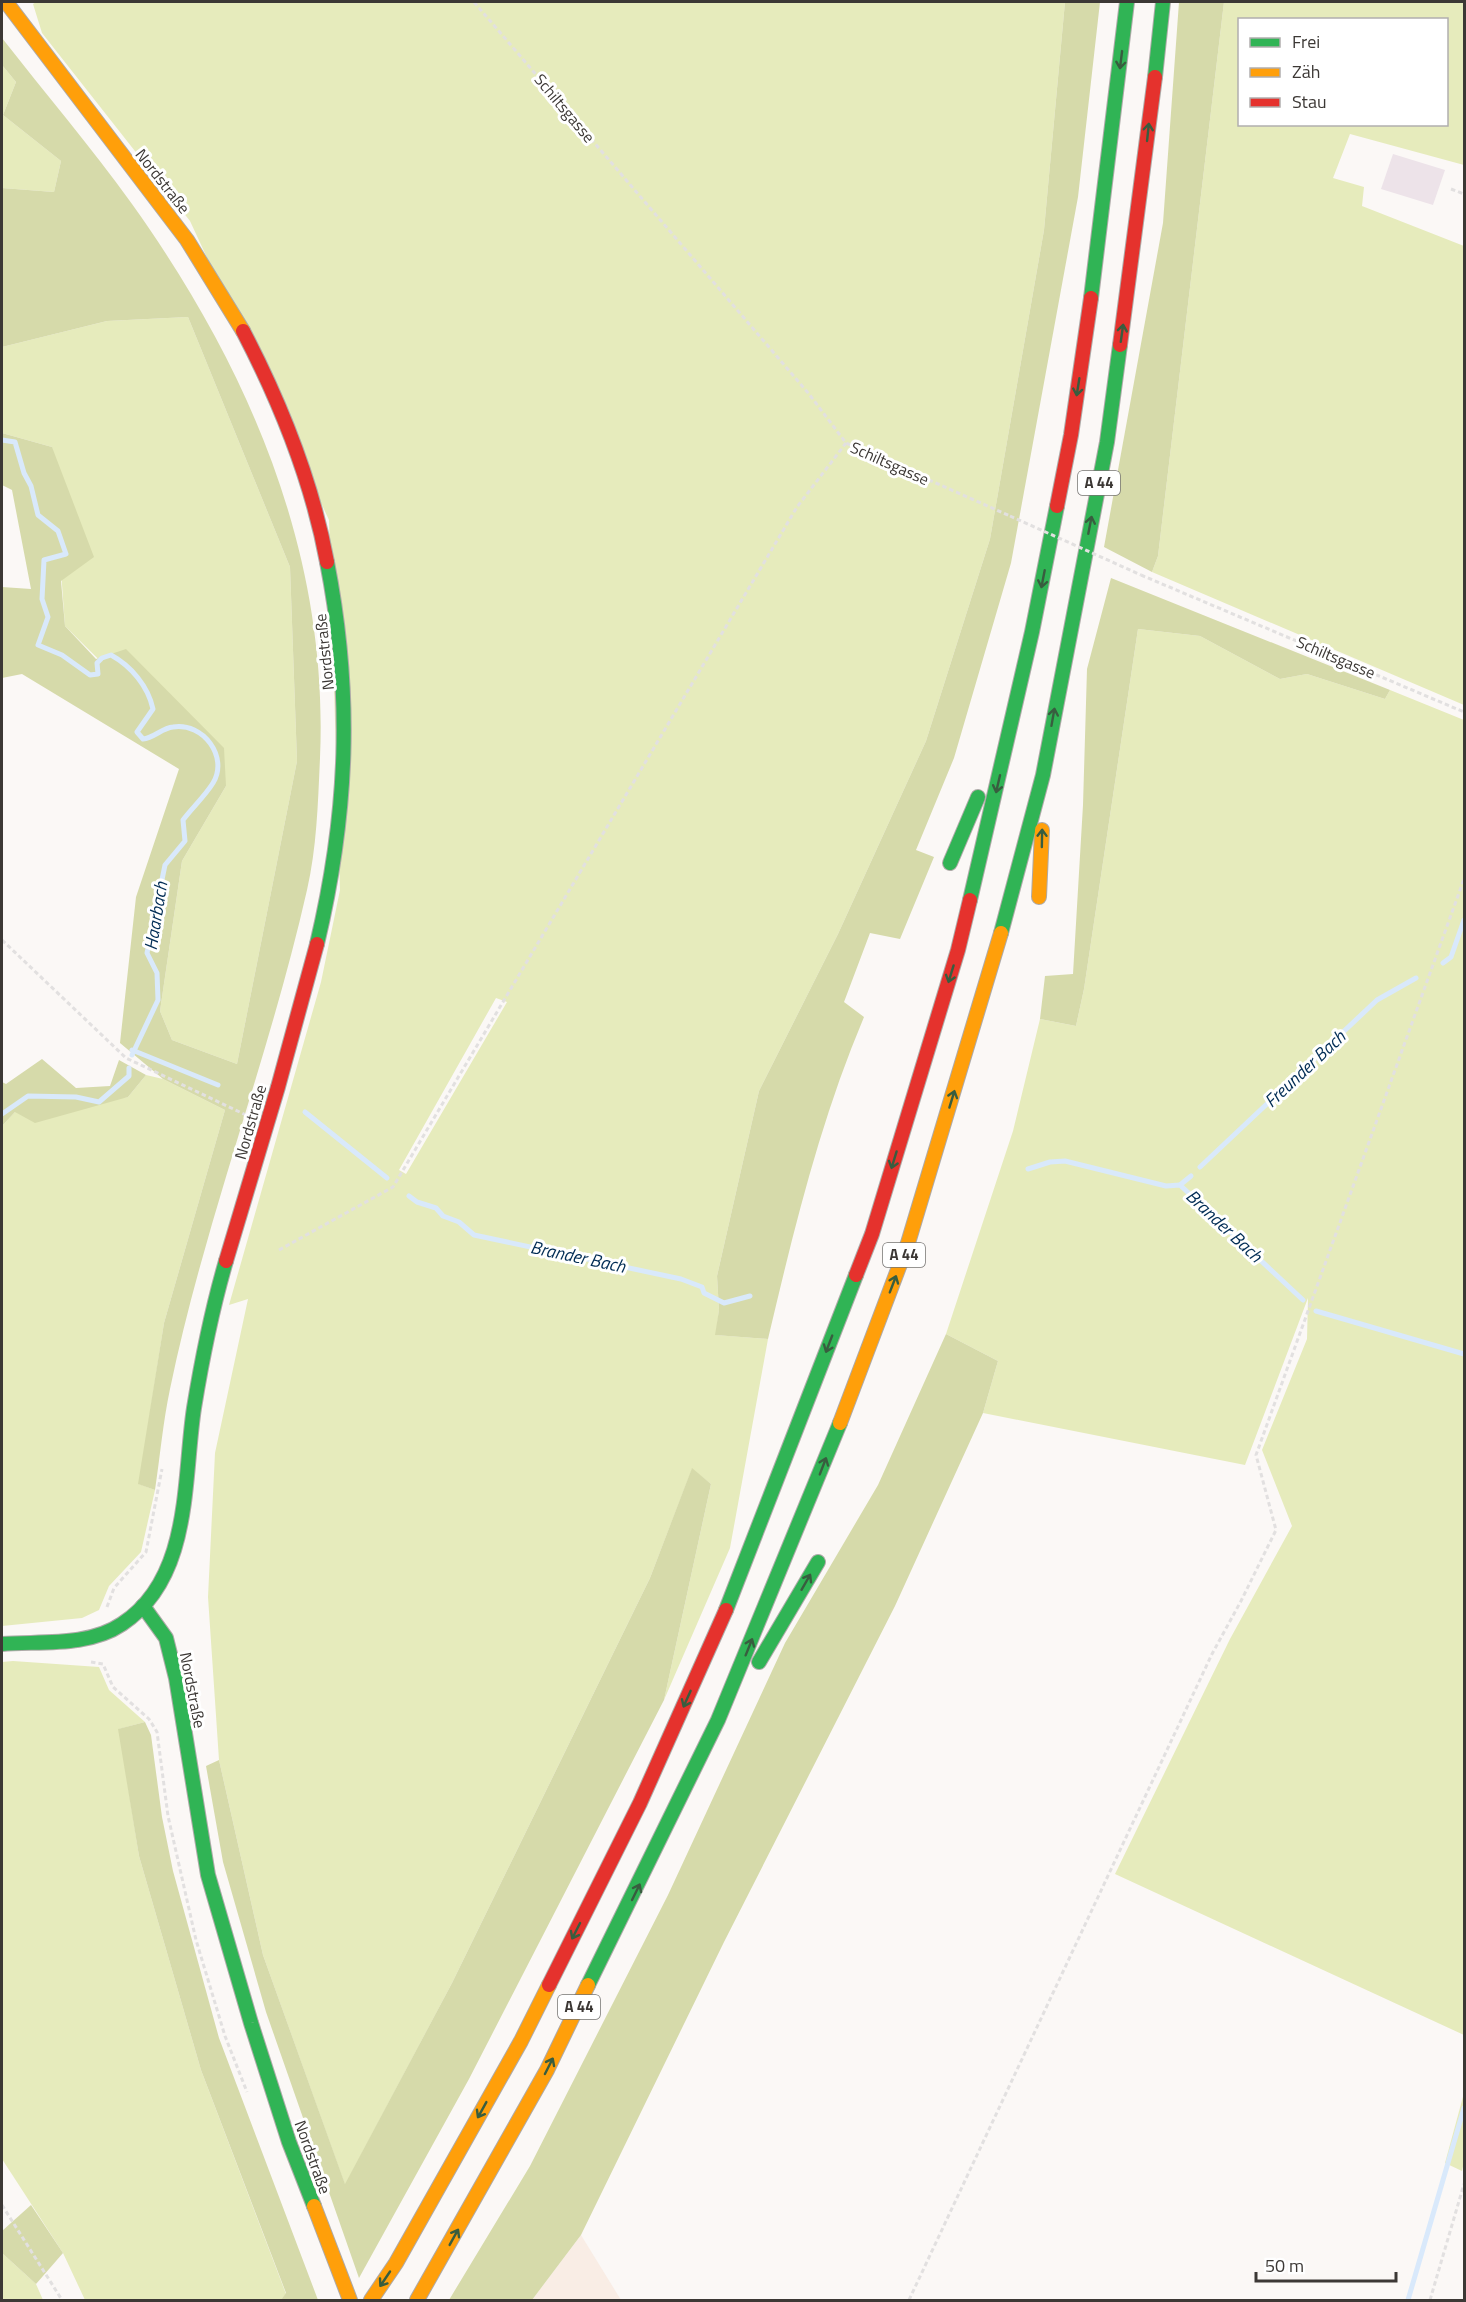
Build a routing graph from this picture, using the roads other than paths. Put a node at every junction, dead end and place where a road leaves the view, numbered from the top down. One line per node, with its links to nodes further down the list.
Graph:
1 (6, 2): 10 (main road, Nordstraße)
2 (1127, 2): 4 (main road, A 44, one-way to 4)
3 (1163, 2): 5 (main road, A 44, one-way to 3)
4 (1016, 707): 6 (main road); 11 (main road, A 44, one-way to 11)
5 (1043, 775): 7 (main road, one-way to 5); 13 (main road, A 44, one-way to 5)
6 (950, 863)
7 (1039, 897)
8 (742, 1528): 11 (main road)
9 (818, 1562): 13 (main road, one-way to 9)
10 (143, 1606): 12 (main road); 14 (main road, Nordstraße)
11 (720, 1626): 15 (main road, A 44, one-way to 15)
12 (2, 1644)
13 (718, 1720): 16 (main road, A 44, one-way to 13)
14 (350, 2301)
15 (371, 2301)
16 (417, 2301)

